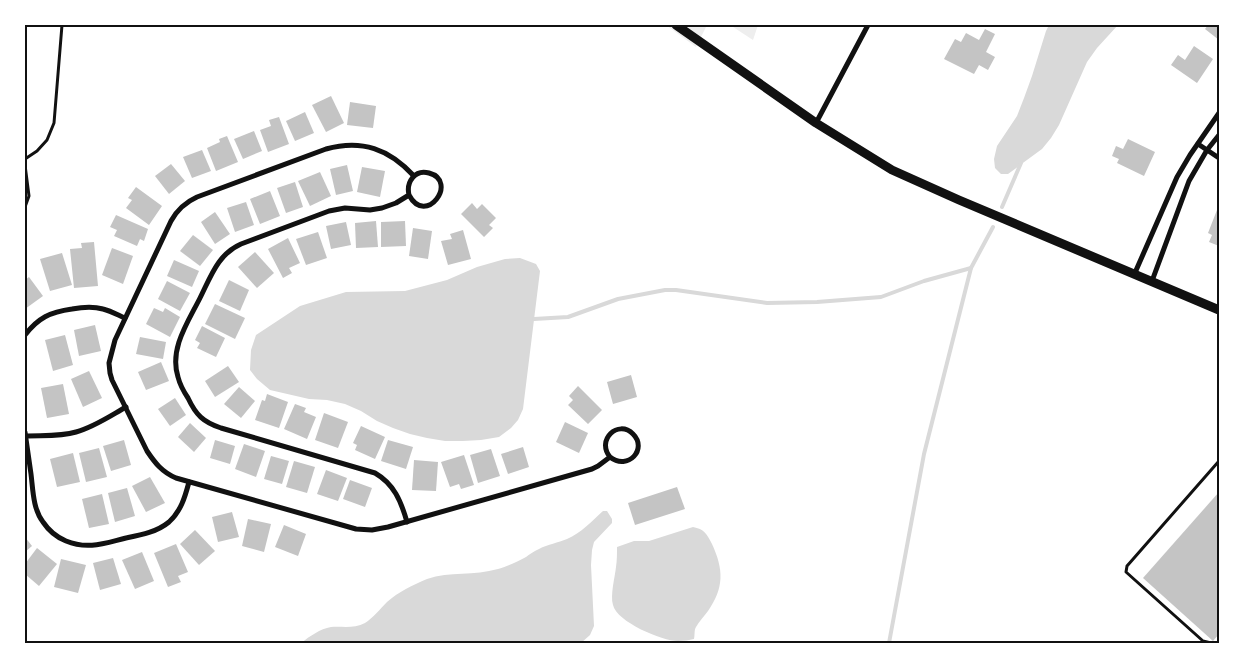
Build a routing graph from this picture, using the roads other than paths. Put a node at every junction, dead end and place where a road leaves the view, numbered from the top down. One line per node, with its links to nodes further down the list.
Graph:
1 (62, 25): 10 (lane)
2 (676, 25): 5 (street)
3 (868, 25): 5 (street)
4 (1219, 113): 7 (street)
5 (816, 123): 16 (street)
6 (1219, 136): 8 (street)
7 (1198, 144): 8 (street); 16 (street)
8 (1207, 150): 9 (street); 17 (street)
9 (1219, 158)
10 (25, 159)
11 (25, 165): 13 (lane)
12 (414, 176): 14 (street); 14 (street); 19 (street)
13 (26, 190): 15 (lane)
14 (409, 195): 26 (street)
15 (25, 207)
16 (1134, 274): 17 (street)
17 (1152, 282): 18 (street)
18 (1219, 310)
19 (125, 318): 20 (street); 21 (street)
20 (25, 335)
21 (126, 407): 22 (street); 25 (street)
22 (25, 435): 25 (street)
23 (610, 457): 23 (street); 26 (street)
24 (1219, 461): 27 (lane)
25 (189, 482): 26 (street)
26 (407, 522)
27 (1211, 643)

